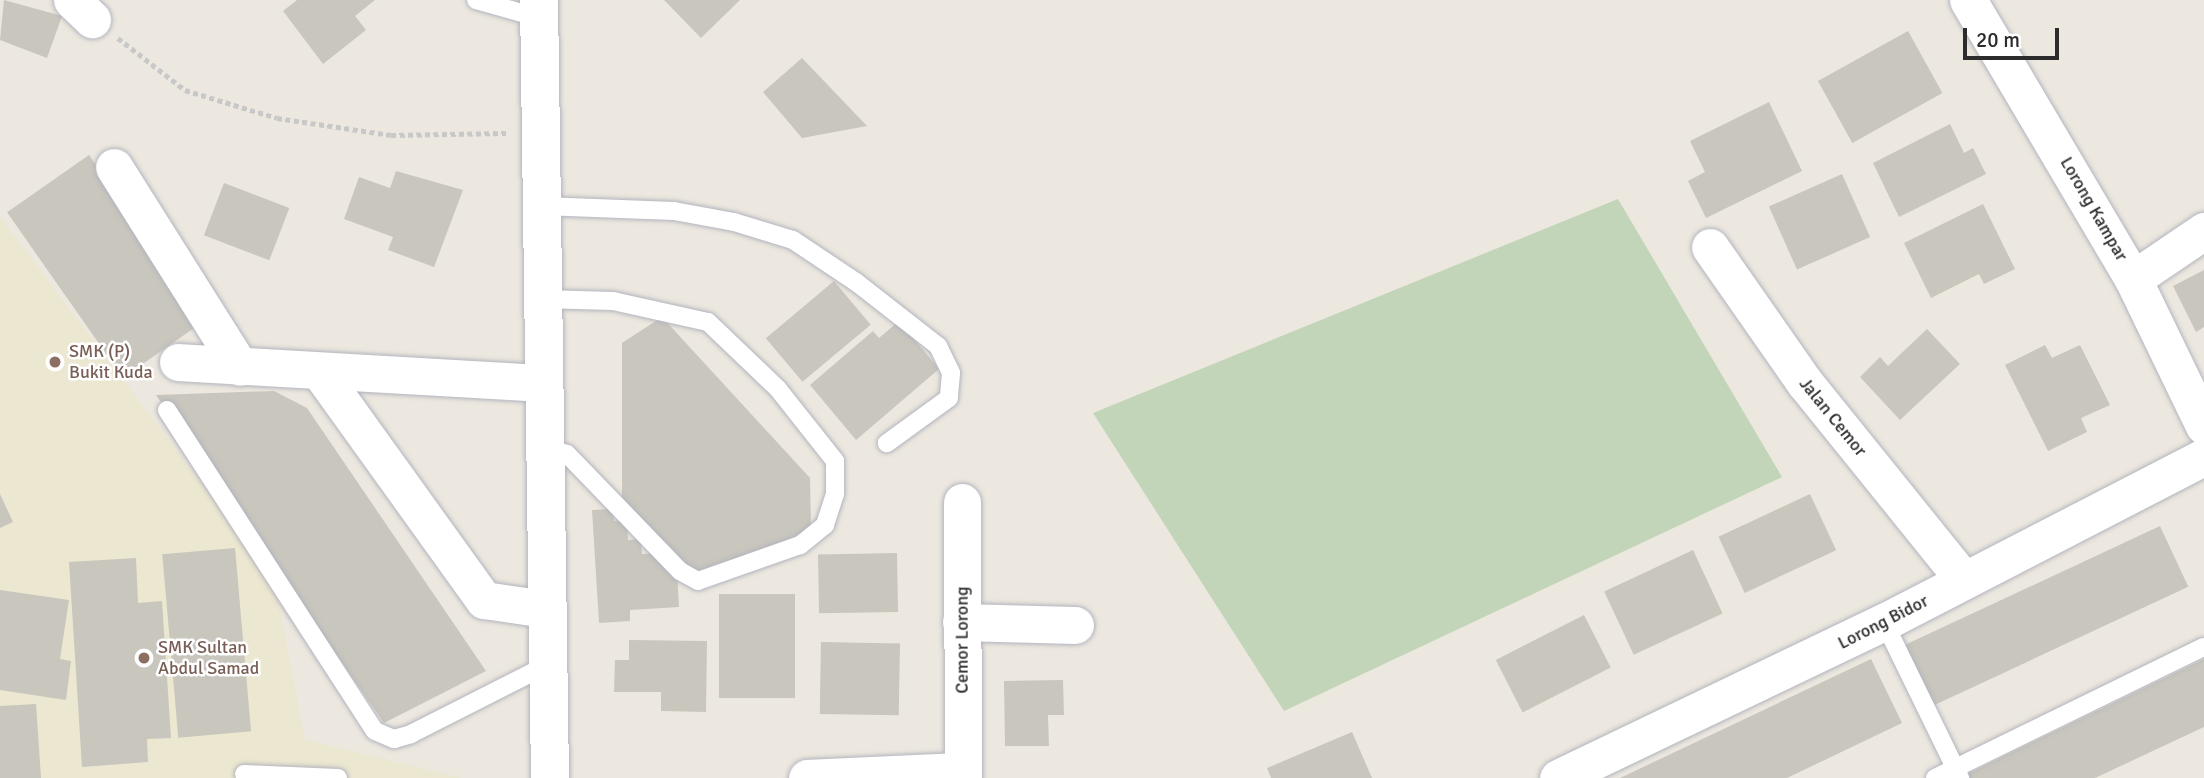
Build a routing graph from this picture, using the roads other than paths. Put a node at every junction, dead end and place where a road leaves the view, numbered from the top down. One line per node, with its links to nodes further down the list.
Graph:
1 (476, 0): 3 (lane)
2 (1968, 0): 8 (street, Lorong Kampar)
3 (540, 9): 5 (street)
4 (114, 167): 11 (street)
5 (542, 196): 9 (street); 16 (lane)
6 (2204, 231): 8 (street)
7 (1710, 247): 20 (street, Jalan Cemor)
8 (2133, 278): 15 (street, Lorong Kampar)
9 (542, 299): 13 (street); 17 (lane)
10 (178, 362): 11 (street)
11 (240, 367): 12 (street)
12 (320, 372): 13 (street); 21 (street)
13 (543, 383): 17 (street)
14 (167, 410): 26 (lane)
15 (2204, 426)
16 (887, 443)
17 (544, 447): 21 (street)
18 (2204, 457): 20 (street, Lorong Bidor)
19 (962, 502): 22 (street, Cemor Lorong)
20 (1964, 580): 23 (street, Lorong Bidor)
21 (545, 608): 26 (street)
22 (961, 622): 24 (street); 29 (street, Cemor Lorong)
23 (1884, 622): 27 (lane); 30 (street, Lorong Bidor)
24 (1075, 625)
25 (2204, 647): 27 (lane)
26 (545, 666): 32 (street)
27 (1958, 773): 35 (lane)
28 (244, 774): 31 (lane)
29 (963, 775): 34 (street)
30 (1568, 776)
31 (338, 778)
32 (550, 778)
33 (807, 778): 34 (street)
34 (822, 778)
35 (1935, 778)

